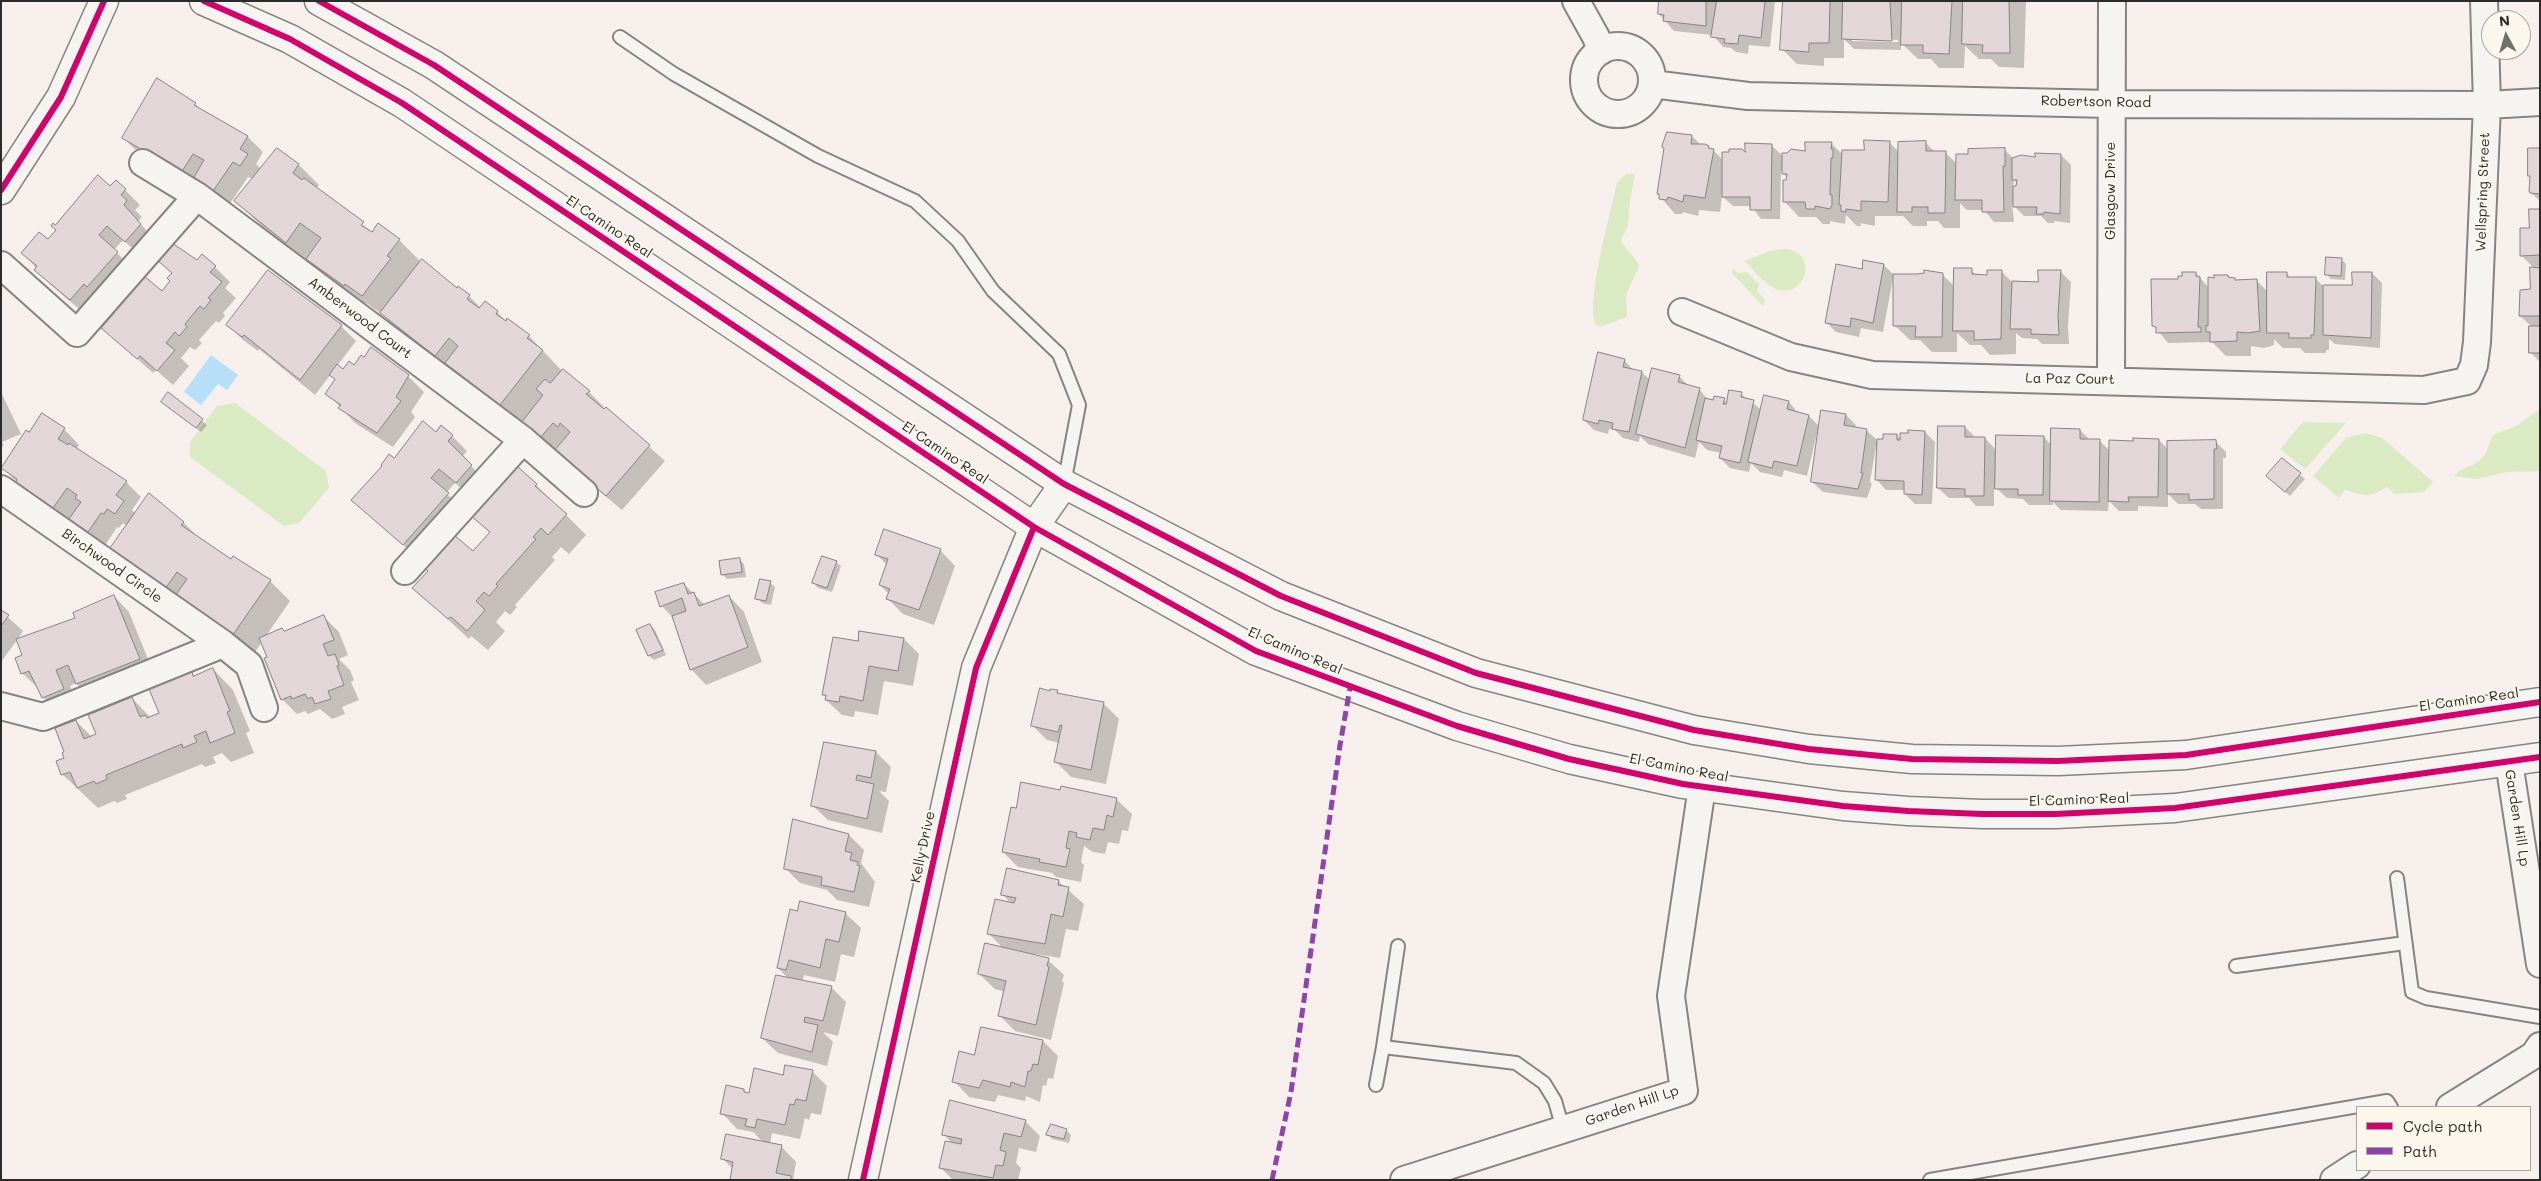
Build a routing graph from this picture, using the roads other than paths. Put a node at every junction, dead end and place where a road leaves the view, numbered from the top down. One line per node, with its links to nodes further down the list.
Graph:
1 (104, 1): 14 (main road)
2 (204, 1): 24 (main road, El Camino Real)
3 (319, 1): 21 (main road, El Camino Real)
4 (1576, 1): 8 (street)
5 (2112, 1): 11 (street, Glasgow Drive)
6 (2484, 1): 12 (street, Wellspring Street)
7 (620, 37): 21 (lane)
8 (1601, 51): 9 (street); 9 (street)
9 (1652, 84): 11 (street, Robertson Road)
10 (2540, 102): 12 (street, Robertson Road)
11 (2111, 104): 12 (street, Robertson Road); 18 (street, Glasgow Drive)
12 (2487, 104): 19 (street, Wellspring Street)
13 (143, 163): 15 (street, Amberwood Court)
14 (1, 190)
15 (197, 196): 16 (street); 20 (street, Amberwood Court)
16 (1, 265)
17 (1682, 312): 18 (street, La Paz Court)
18 (2111, 380): 19 (street, La Paz Court)
19 (2467, 380)
20 (523, 440): 23 (street, Amberwood Court); 25 (street)
21 (1064, 484): 24 (main road, Kelly Drive); 27 (main road, El Camino Real)
22 (1, 489): 26 (street, Birchwood Circle)
23 (584, 493)
24 (1034, 527): 32 (main road, El Camino Real); 49 (main road, Kelly Drive)
25 (405, 570)
26 (223, 644): 28 (street); 29 (street, Birchwood Circle)
27 (2540, 702)
28 (1, 706)
29 (264, 708)
30 (2540, 757): 31 (main road, El Camino Real)
31 (2509, 762): 32 (main road, El Camino Real); 36 (street, Garden Hill Lp)
32 (1702, 787): 46 (street, Garden Hill Lp)
33 (2397, 878): 34 (lane)
34 (2406, 943): 37 (lane); 38 (lane)
35 (1398, 946): 40 (lane)
36 (2540, 964)
37 (2236, 966)
38 (2540, 1016)
39 (2540, 1046): 44 (street)
40 (1383, 1047): 41 (lane); 46 (lane)
41 (1376, 1085)
42 (2360, 1106): 43 (lane)
43 (2390, 1106)
44 (2452, 1106)
45 (2356, 1107): 48 (lane)
46 (1563, 1129): 50 (street, Garden Hill Lp)
47 (2356, 1166): 52 (street)
48 (1983, 1176): 51 (lane)
49 (863, 1180)
50 (1404, 1180)
51 (1930, 1180)
52 (2334, 1180)

